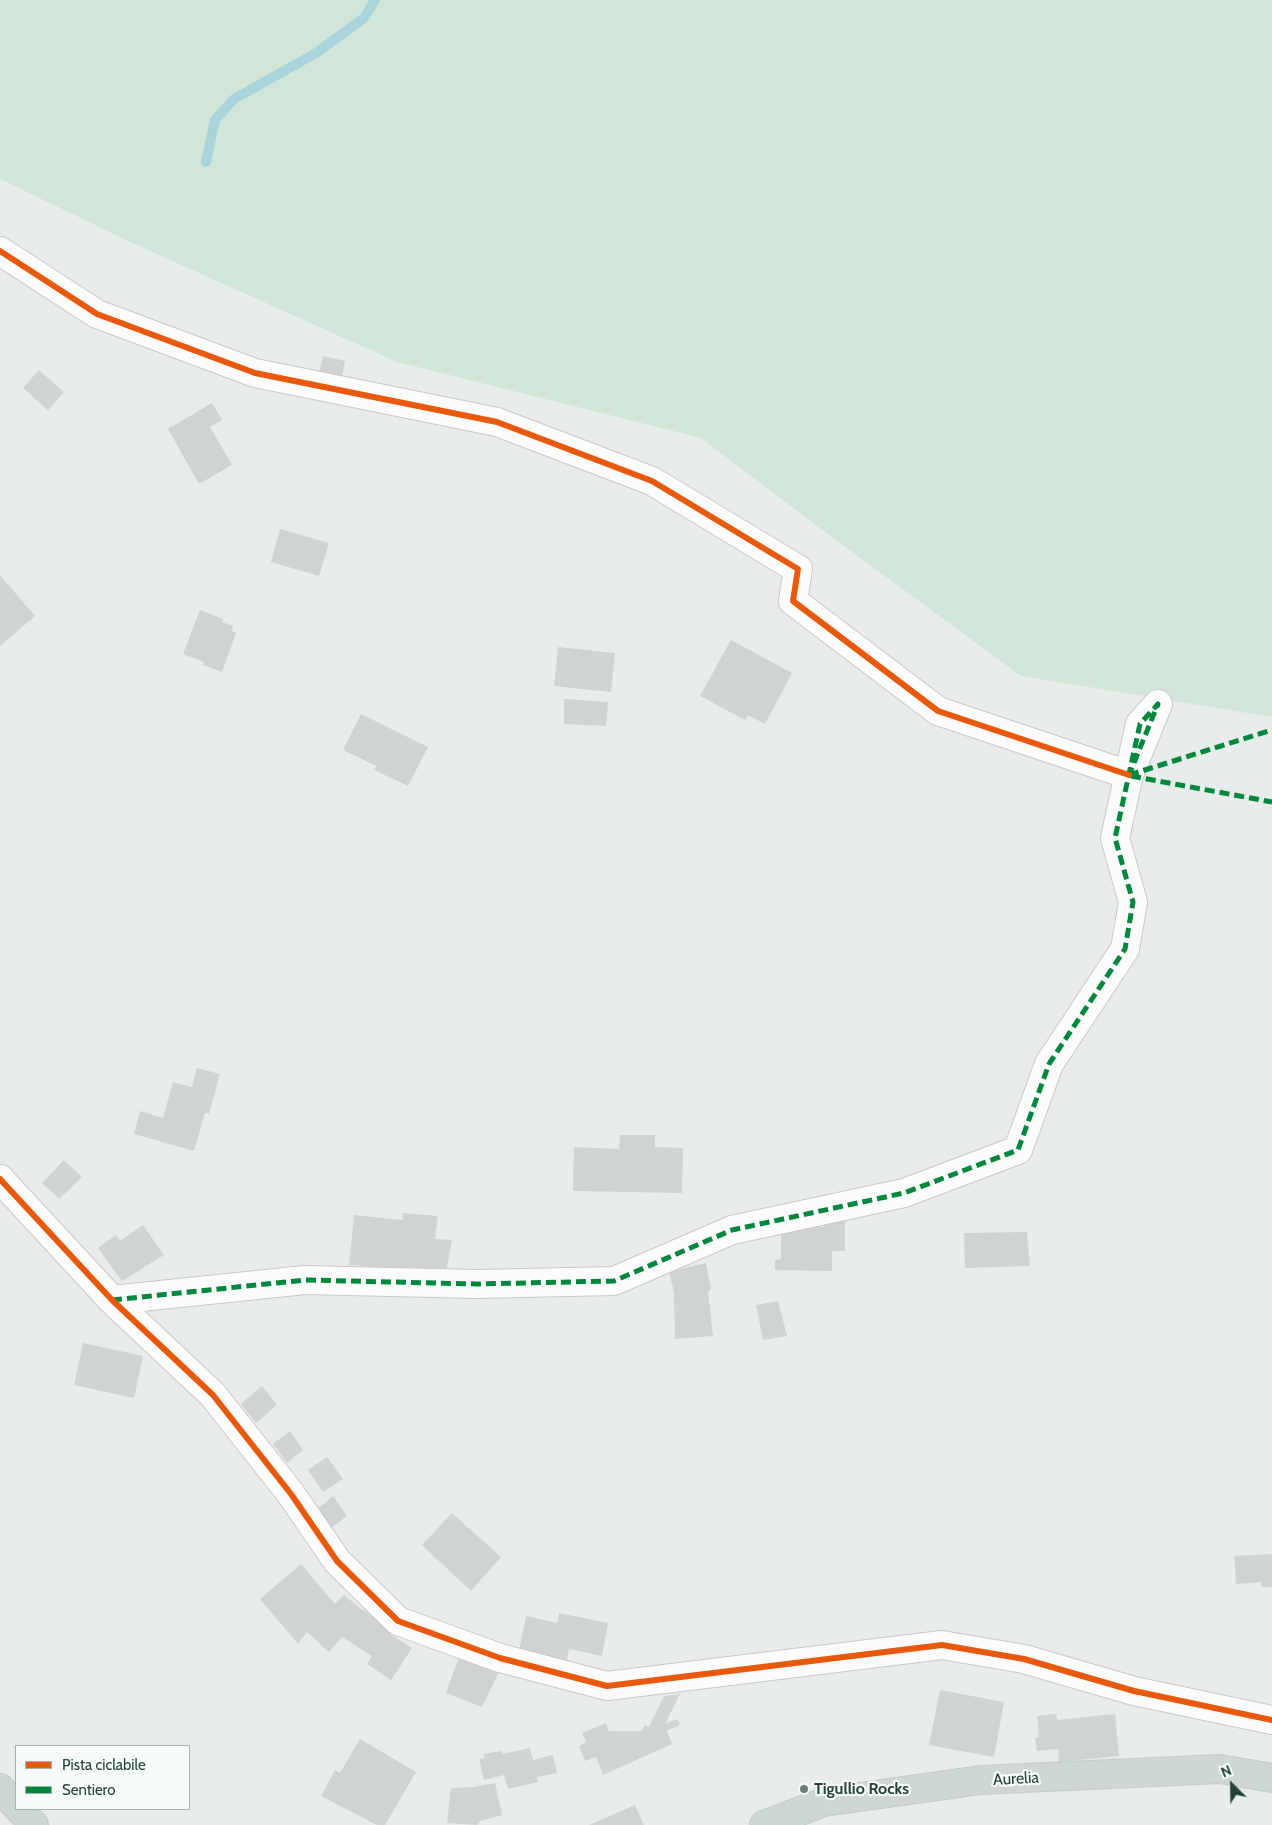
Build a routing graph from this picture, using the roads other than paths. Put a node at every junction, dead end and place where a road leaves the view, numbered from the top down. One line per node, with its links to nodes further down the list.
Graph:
1 (0, 251): 3 (street)
2 (0, 1179): 3 (street)
3 (112, 1300): 4 (street)
4 (1272, 1720)
5 (1272, 1778): 10 (main road, Aurelia)
6 (0, 1788): 7 (main road)
7 (15, 1805)
8 (20, 1810): 9 (main road)
9 (34, 1825)
10 (764, 1825)

